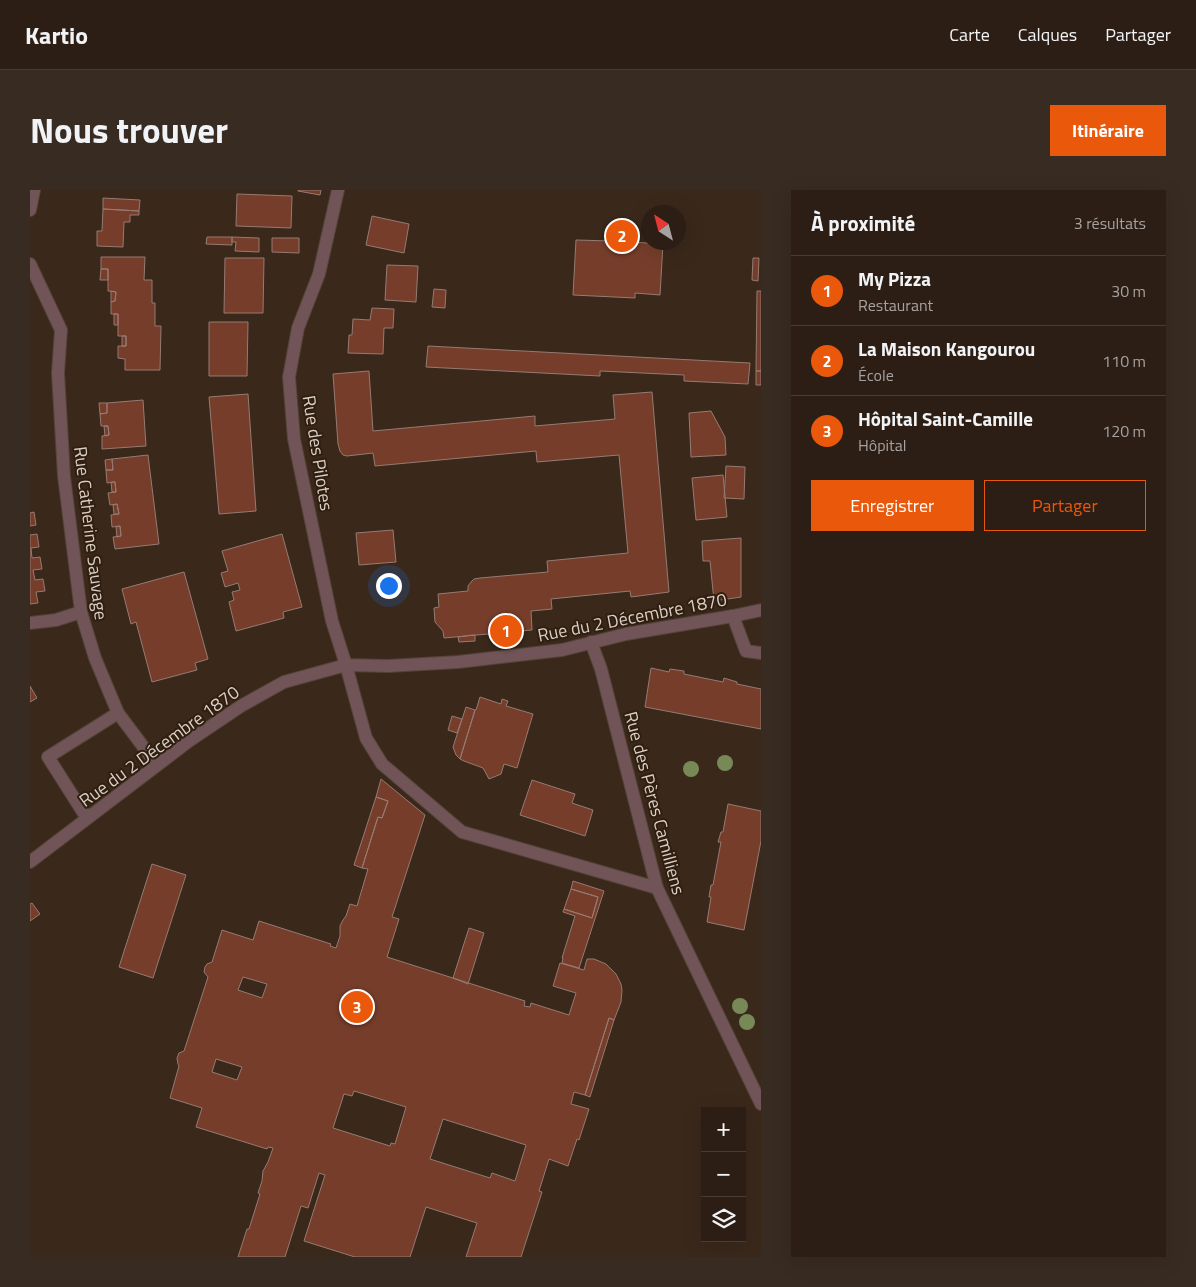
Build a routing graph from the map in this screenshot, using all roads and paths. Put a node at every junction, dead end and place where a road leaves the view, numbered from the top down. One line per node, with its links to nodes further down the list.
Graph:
1 (34, 190): 3 (street)
2 (338, 190): 11 (street, Rue des Pilotes)
3 (30, 210)
4 (30, 264): 6 (street, Rue Catherine Sauvage)
5 (761, 610): 7 (street, Rue du 2 Décembre 1870)
6 (80, 612): 8 (street); 12 (street, Rue Catherine Sauvage)
7 (733, 616): 9 (street, Rue du 2 Décembre 1870); 10 (street)
8 (30, 623)
9 (591, 642): 11 (street, Rue du 2 Décembre 1870); 16 (street, Rue des Pères Camilliens)
10 (761, 653)
11 (346, 665): 13 (street, Rue du 2 Décembre 1870); 16 (street, Rue des Pilotes)
12 (118, 713): 13 (street, Rue Catherine Sauvage); 14 (street)
13 (157, 765): 14 (street, Rue du 2 Décembre 1870)
14 (89, 817): 15 (street, Rue du 2 Décembre 1870)
15 (30, 862)
16 (657, 888): 17 (street, Rue des Pères Camilliens)
17 (761, 1104)

